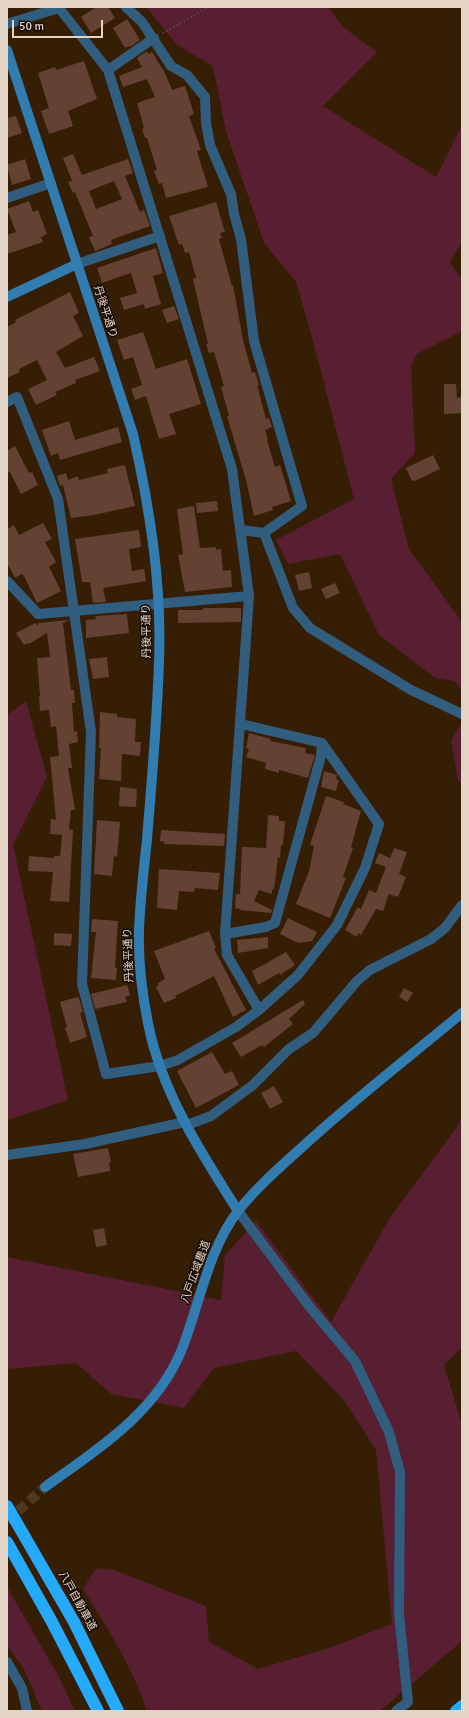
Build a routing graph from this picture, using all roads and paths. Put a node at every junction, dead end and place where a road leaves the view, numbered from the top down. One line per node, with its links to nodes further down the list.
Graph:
1 (126, 7): 4 (street)
2 (209, 7): 4 (path)
3 (7, 24): 6 (street)
4 (154, 38): 6 (street); 14 (street)
5 (7, 50): 7 (street, 丹後平通り)
6 (108, 70): 9 (street)
7 (51, 183): 8 (street); 10 (street, 丹後平通り)
8 (7, 198)
9 (160, 236): 10 (street); 13 (street)
10 (77, 264): 11 (street); 17 (street, 丹後平通り)
11 (7, 297)
12 (7, 402): 18 (street)
13 (241, 530): 14 (street); 16 (street)
14 (264, 533): 19 (street)
15 (7, 581): 18 (street)
16 (250, 596): 17 (street); 20 (street)
17 (159, 604): 18 (street); 26 (street, 丹後平通り)
18 (74, 611): 26 (street)
19 (462, 714)
20 (241, 724): 21 (street); 23 (street)
21 (322, 743): 23 (street); 24 (street)
22 (462, 905): 27 (street)
23 (225, 934): 24 (street)
24 (259, 1010): 26 (street)
25 (462, 1014): 29 (street, 八戸広域農道)
26 (160, 1066): 27 (street, 丹後平通り)
27 (186, 1124): 28 (street); 29 (street, 丹後平通り)
28 (7, 1155)
29 (238, 1211): 30 (street, 八戸広域農道); 38 (street)
30 (45, 1487)
31 (7, 1506): 37 (highway, 八戸自動車道)
32 (7, 1542): 36 (highway)
33 (7, 1662): 35 (street)
34 (462, 1706): 39 (highway)
35 (27, 1711)
36 (98, 1711)
37 (118, 1711)
38 (396, 1711)
39 (456, 1711)

